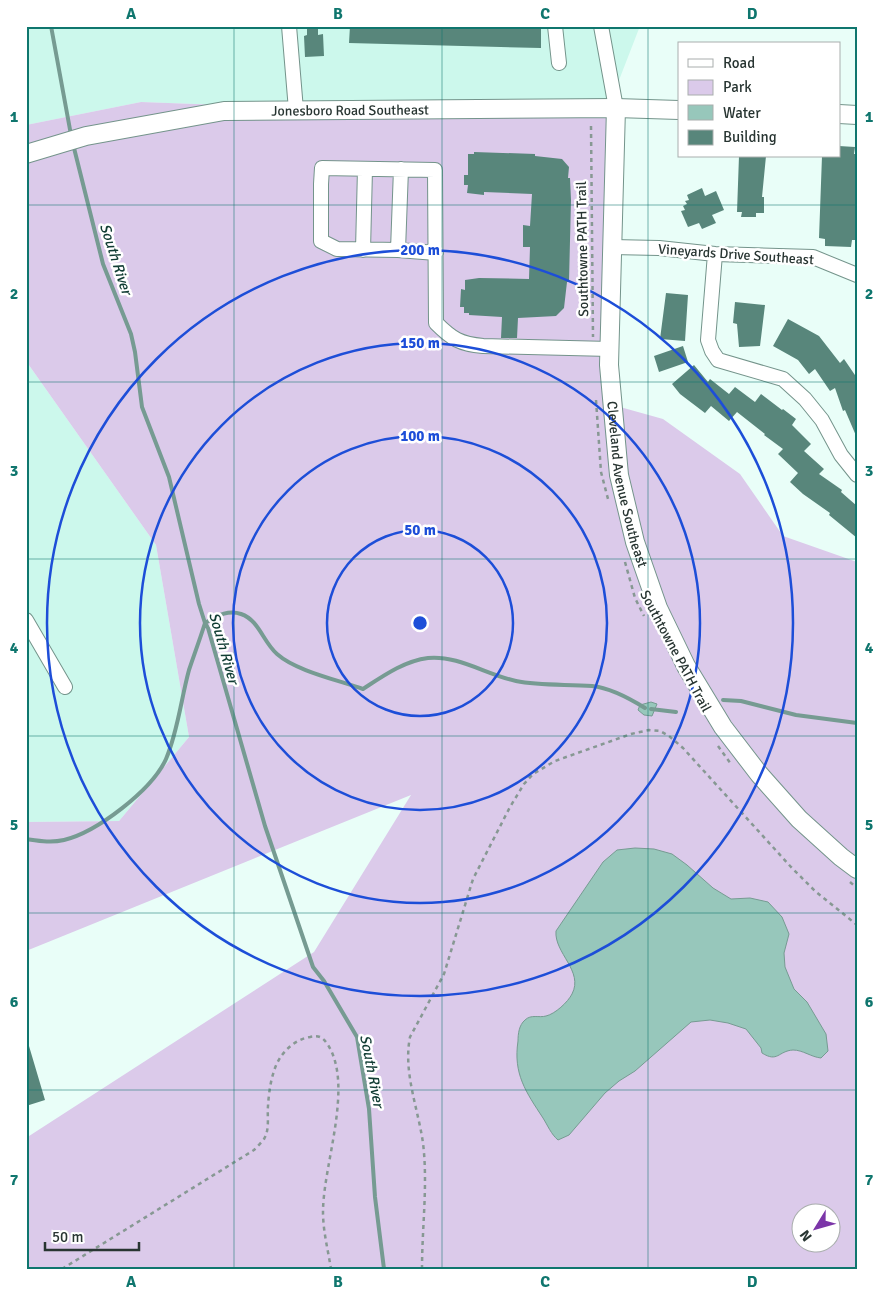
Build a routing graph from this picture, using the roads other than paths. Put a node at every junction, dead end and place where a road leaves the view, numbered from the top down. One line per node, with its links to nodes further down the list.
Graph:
1 (290, 26): 6 (street)
2 (555, 26): 4 (street)
3 (600, 26): 5 (street, Cleveland Avenue Southeast)
4 (559, 63)
5 (616, 108): 6 (main road, Jonesboro Road Southeast); 7 (main road, Jonesboro Road Southeast); 13 (main road, Cleveland Avenue Southeast)
6 (296, 110): 10 (main road, Jonesboro Road Southeast)
7 (678, 110)
8 (840, 114): 9 (main road)
9 (857, 115)
10 (32, 152)
11 (365, 168): 12 (street); 14 (street); 14 (street)
12 (401, 169): 15 (street); 16 (street)
13 (612, 247): 17 (street, Vineyards Drive Southeast); 19 (main road, Cleveland Avenue Southeast)
14 (363, 250): 15 (street)
15 (398, 250): 16 (street)
16 (436, 253): 19 (street)
17 (715, 254): 18 (street, Vineyards Drive Southeast); 20 (street)
18 (857, 275)
19 (602, 349): 23 (main road, Cleveland Avenue Southeast)
20 (857, 475)
21 (26, 620): 22 (street)
22 (65, 687)
23 (851, 874)

